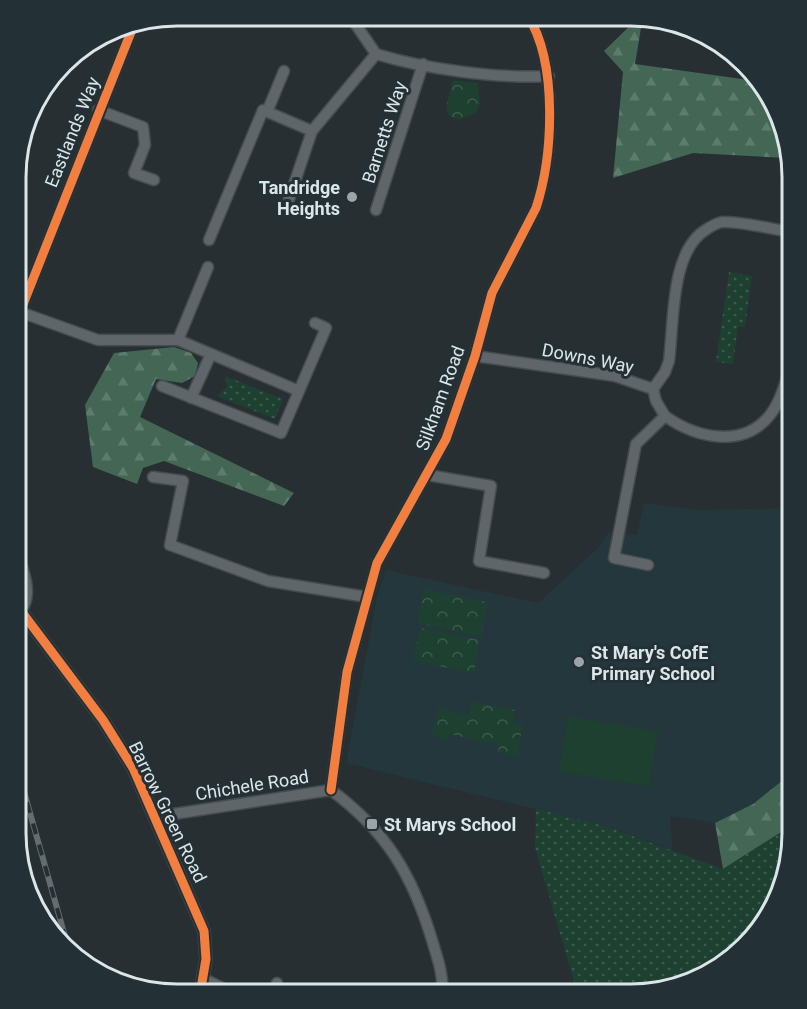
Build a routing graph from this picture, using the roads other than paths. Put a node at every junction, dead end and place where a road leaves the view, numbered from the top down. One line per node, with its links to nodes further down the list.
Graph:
1 (357, 26): 4 (street)
2 (534, 26): 7 (street, Silkham Road)
3 (130, 33): 8 (street, Eastlands Way)
4 (376, 54): 5 (street); 10 (street)
5 (423, 64): 7 (street); 13 (street, Barnetts Way)
6 (284, 71): 9 (street)
7 (549, 76): 22 (street, Silkham Road)
8 (98, 110): 11 (street); 17 (street, Eastlands Way)
9 (267, 112): 10 (street); 15 (street)
10 (312, 131): 12 (street)
11 (154, 180)
12 (286, 208)
13 (376, 210)
14 (782, 230): 24 (street)
15 (209, 240)
16 (208, 267): 20 (street)
17 (26, 296)
18 (26, 319): 20 (street)
19 (315, 323): 26 (street)
20 (178, 340): 21 (street)
21 (211, 354): 26 (street); 27 (street)
22 (475, 356): 24 (street, Downs Way); 29 (street, Silkham Road)
23 (162, 386): 27 (street)
24 (653, 389): 28 (street, Downs Way)
25 (782, 389): 28 (street)
26 (299, 391): 27 (street)
27 (191, 398)
28 (665, 417): 31 (street)
29 (428, 475): 32 (street); 34 (street, Silkham Road)
30 (153, 477): 34 (street)
31 (648, 565)
32 (544, 573)
33 (26, 582): 35 (street)
34 (367, 597): 37 (street, Silkham Road)
35 (26, 603)
36 (26, 618): 38 (street, Barrow Green Road)
37 (331, 790): 38 (street, Chichele Road); 42 (street, Chichele Road)
38 (154, 817): 39 (street, Barrow Green Road)
39 (204, 979): 40 (street, Barrow Green Road); 41 (street)
40 (203, 983)
41 (213, 983)
42 (441, 983)

